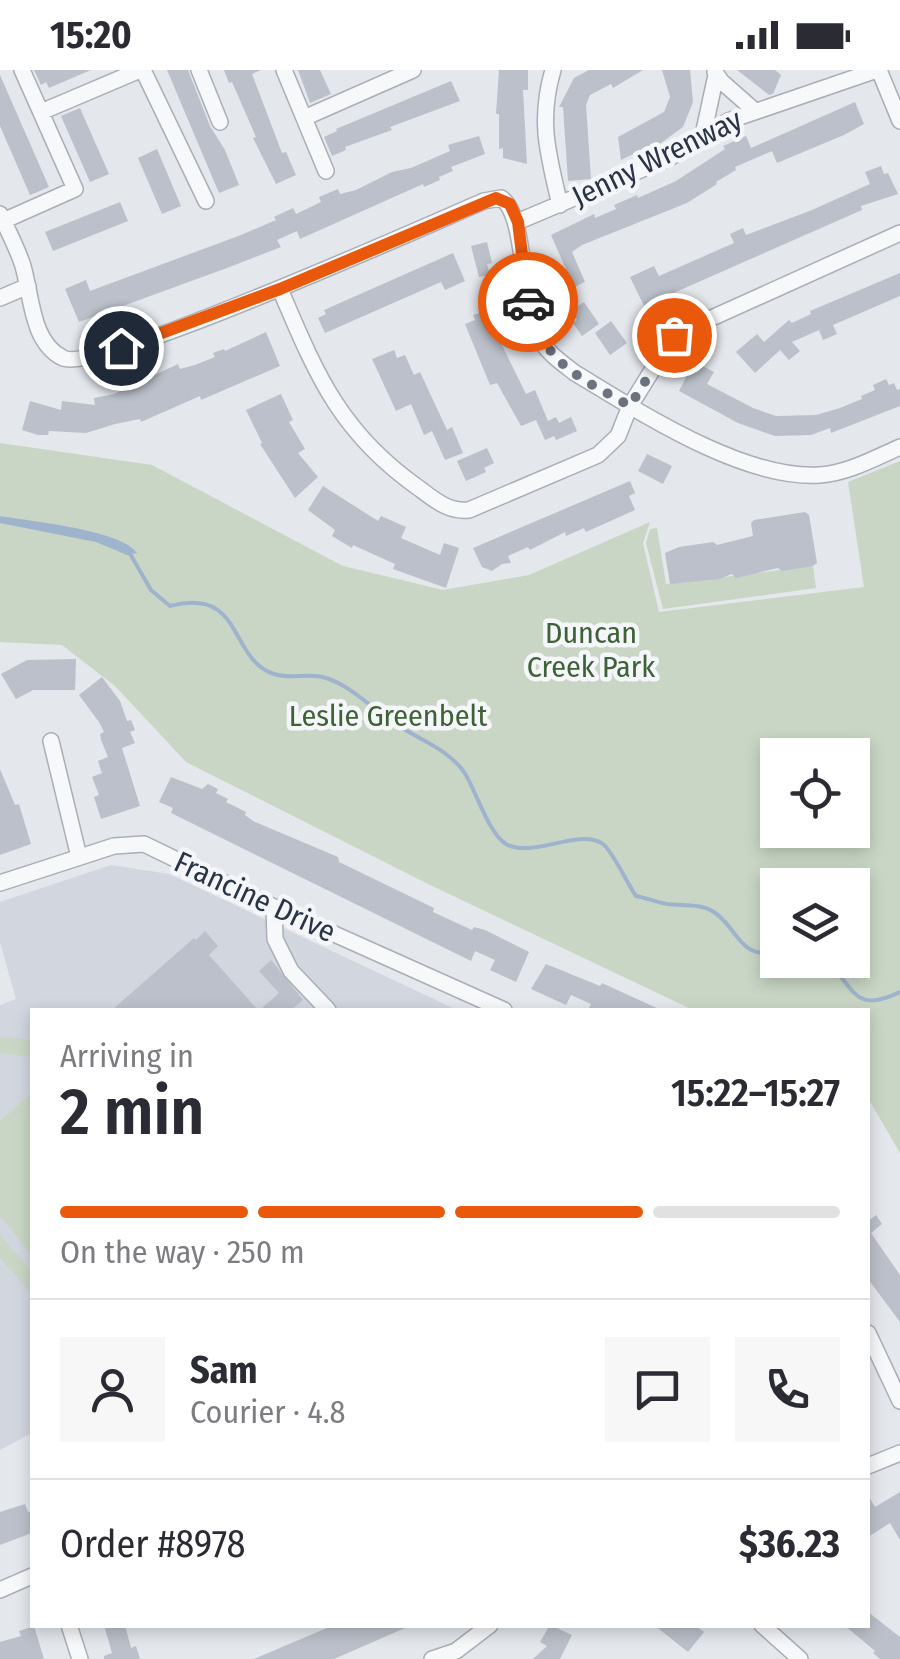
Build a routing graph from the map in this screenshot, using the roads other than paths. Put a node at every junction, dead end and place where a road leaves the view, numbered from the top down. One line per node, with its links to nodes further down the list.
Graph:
1 (22, 70): 10 (street)
2 (142, 70): 10 (street); 16 (street)
3 (199, 70): 13 (street)
4 (284, 70): 11 (street)
5 (413, 70): 11 (street)
6 (553, 70): 17 (street, Jenny Wrenway)
7 (878, 70): 9 (street, Jenny Wrenway); 12 (street)
8 (716, 72): 9 (street, Jenny Wrenway); 14 (street)
9 (754, 111): 14 (street, Jenny Wrenway)
10 (40, 112): 18 (street)
11 (304, 118): 15 (street)
12 (900, 121)
13 (220, 122)
14 (703, 134): 17 (street, Jenny Wrenway)
15 (326, 171)
16 (206, 201)
17 (560, 205): 19 (street, Jenny Wrenway)
18 (2, 217): 21 (street)
19 (518, 222): 22 (street); 24 (street)
20 (900, 233): 24 (street)
21 (28, 286): 22 (street); 23 (street)
22 (280, 289): 24 (street)
23 (0, 298)
24 (630, 406): 25 (street)
25 (900, 447)
26 (51, 741): 27 (street)
27 (79, 857): 28 (street, Francine Drive); 29 (street, Francine Drive)
28 (0, 884)
29 (274, 907): 30 (street); 31 (street, Francine Drive)
30 (326, 1008)
31 (499, 1008)
32 (870, 1337): 33 (street)
33 (900, 1402)
34 (900, 1452): 35 (street)
35 (870, 1465)
36 (30, 1577): 37 (street)
37 (0, 1590)
38 (71, 1628): 41 (street)
39 (486, 1628): 42 (street)
40 (765, 1628): 43 (street)
41 (80, 1659)
42 (432, 1659)
43 (800, 1659)

